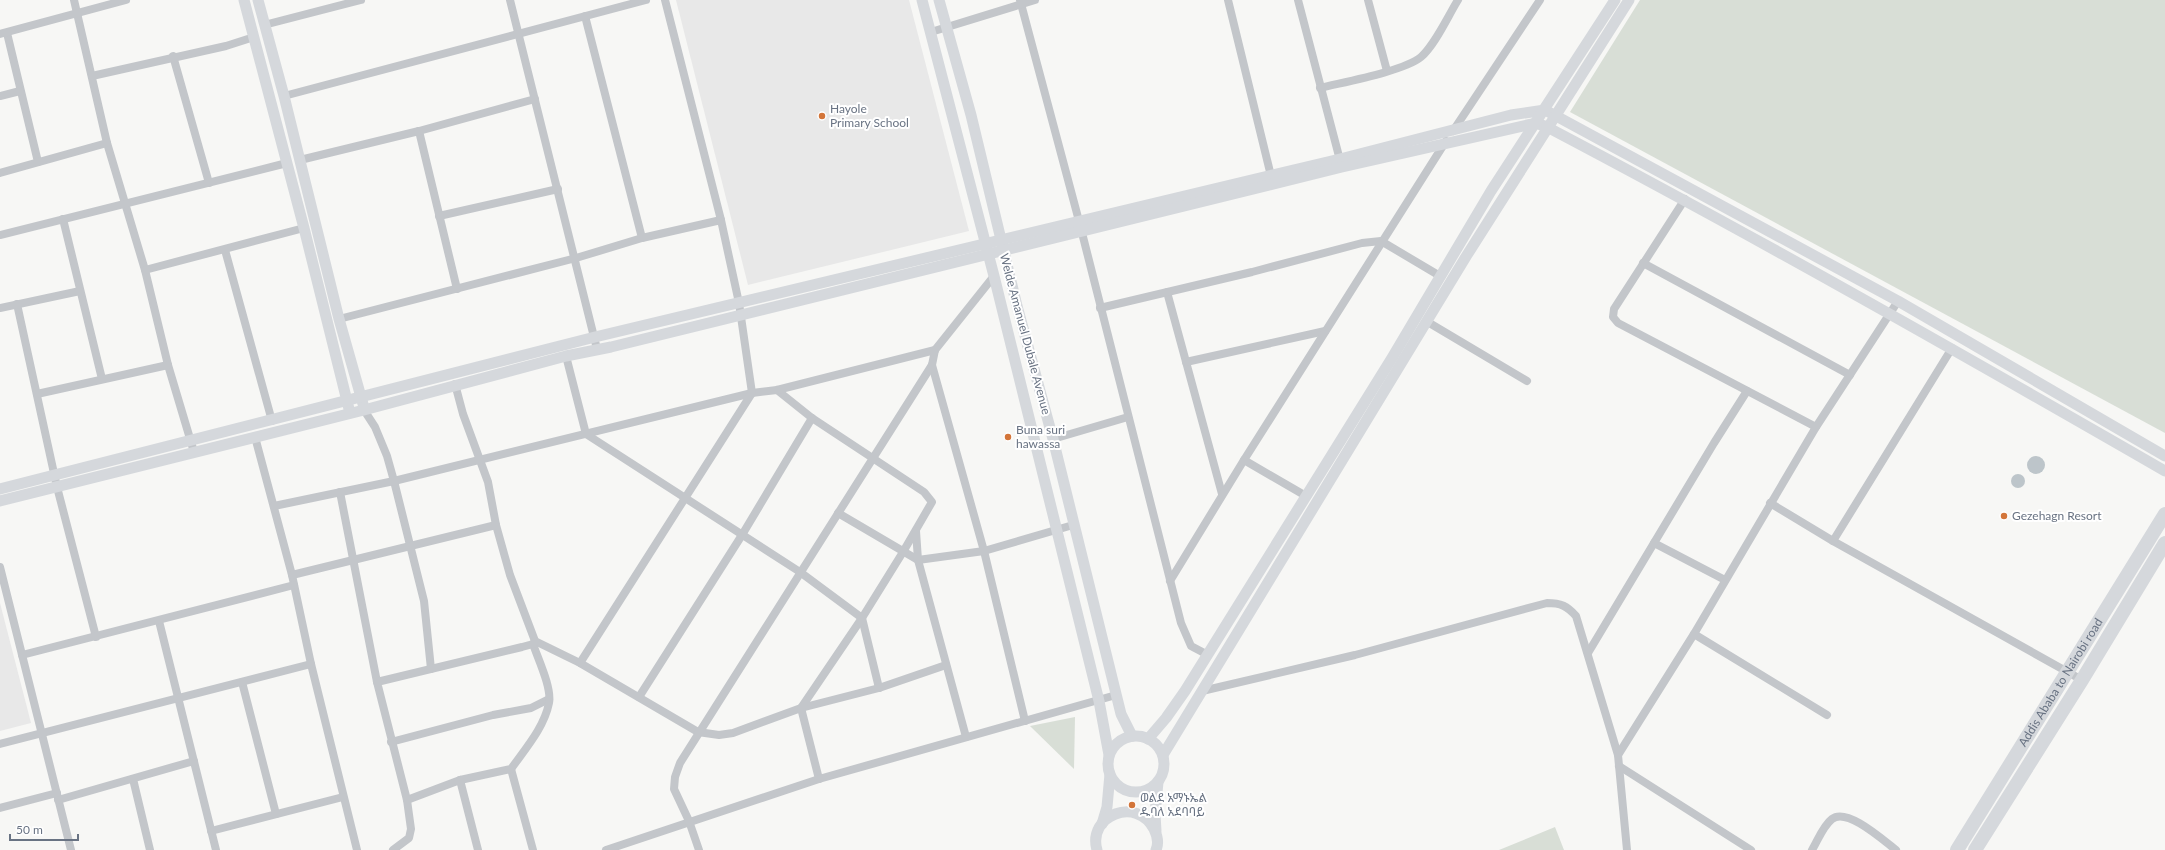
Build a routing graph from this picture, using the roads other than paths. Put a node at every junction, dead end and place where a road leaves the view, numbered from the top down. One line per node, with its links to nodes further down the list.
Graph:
1 (74, 0): 20 (street)
2 (126, 0): 20 (street)
3 (244, 0): 27 (street)
4 (258, 0): 22 (street)
5 (361, 0): 22 (street)
6 (510, 0): 26 (street)
7 (646, 0): 21 (street)
8 (665, 0): 55 (street)
9 (922, 0): 24 (street)
10 (939, 0): 23 (street, Welde Amanuel Dubale Avenue)
11 (1035, 0): 19 (street)
12 (1228, 0): 48 (street)
13 (1298, 0): 31 (street)
14 (1368, 0): 29 (street)
15 (1458, 0): 29 (street)
16 (1540, 0): 40 (street)
17 (1615, 0): 36 (street)
18 (1629, 0): 36 (street)
19 (1020, 2): 23 (street); 56 (street)
20 (78, 13): 25 (street); 30 (street)
21 (585, 16): 26 (street); 59 (street)
22 (264, 25): 34 (street)
23 (946, 27): 24 (street); 60 (street, Welde Amanuel Dubale Avenue)
24 (931, 32): 62 (street)
25 (4, 33): 32 (street)
26 (519, 33): 34 (street); 35 (street)
27 (254, 37): 28 (street); 45 (street)
28 (173, 56): 30 (street); 49 (street)
29 (1387, 71): 31 (street)
30 (92, 76): 41 (street)
31 (1320, 88): 46 (street)
32 (20, 91): 33 (street); 44 (street)
33 (0, 96)
34 (284, 96): 43 (street)
35 (535, 98): 39 (street); 50 (street)
36 (1550, 112): 37 (street); 38 (street); 40 (street); 73 (street)
37 (1536, 123): 38 (street); 42 (street); 69 (street)
38 (1547, 127): 51 (street); 81 (street)
39 (419, 131): 43 (street); 53 (street)
40 (1454, 131): 42 (street); 46 (street)
41 (107, 143): 44 (street); 52 (street)
42 (1445, 144): 46 (street); 61 (street)
43 (300, 160): 80 (street)
44 (38, 162): 47 (street)
45 (287, 163): 49 (street); 57 (street)
46 (1341, 163): 48 (street)
47 (0, 173)
48 (1272, 179): 56 (street)
49 (209, 183): 52 (street)
50 (558, 189): 53 (street); 65 (street)
51 (1685, 199): 66 (street); 79 (street)
52 (125, 204): 54 (street); 67 (street)
53 (439, 216): 70 (street)
54 (63, 219): 58 (street); 71 (street)
55 (721, 220): 59 (street); 74 (street)
56 (1080, 226): 60 (street); 64 (street); 77 (street)
57 (304, 228): 63 (street); 102 (street)
58 (0, 235)
59 (642, 238): 65 (street)
60 (1001, 239): 62 (street); 64 (street, Welde Amanuel Dubale Avenue)
61 (1381, 241): 69 (street); 72 (street); 82 (street)
62 (987, 248): 64 (street); 68 (street); 74 (street); 78 (street)
63 (225, 250): 67 (street); 107 (street)
64 (1004, 250): 91 (street, Welde Amanuel Dubale Avenue)
65 (576, 258): 70 (street); 83 (street)
66 (1643, 263): 93 (street); 98 (street)
67 (145, 270): 89 (street)
68 (994, 276): 86 (street); 92 (street)
69 (1440, 276): 125 (street)
70 (457, 289): 80 (street)
71 (80, 291): 75 (street); 94 (street)
72 (1167, 292): 77 (street); 88 (street)
73 (1898, 301): 79 (street); 114 (street)
74 (739, 303): 78 (street); 83 (street)
75 (17, 304): 76 (street); 100 (street)
76 (0, 308)
77 (1100, 308): 106 (street)
78 (741, 314): 85 (street); 99 (street)
79 (1891, 314): 84 (street); 93 (street)
80 (339, 319): 101 (street)
81 (1426, 321): 95 (street); 168 (street)
82 (1325, 331): 88 (street); 117 (street)
83 (595, 337): 85 (street); 101 (street)
84 (1952, 348): 118 (street); 137 (street)
85 (597, 350): 87 (street)
86 (935, 350): 90 (street); 97 (street)
87 (566, 356): 96 (street); 109 (street)
88 (1186, 362): 124 (street)
89 (168, 365): 94 (street); 112 (street)
90 (932, 365): 115 (street); 141 (street)
91 (1034, 371): 92 (street); 111 (street, Welde Amanuel Dubale Avenue)
92 (1018, 374): 134 (street)
93 (1850, 375): 108 (street)
94 (102, 379): 100 (street)
95 (1527, 382)
96 (455, 384): 103 (street); 116 (street)
97 (777, 390): 99 (street); 105 (street)
98 (1747, 391): 108 (street); 138 (street)
99 (752, 393): 109 (street); 126 (street)
100 (37, 394): 119 (street)
101 (361, 398): 102 (street); 103 (street)
102 (347, 402): 104 (street); 107 (street)
103 (364, 410): 104 (street); 120 (street)
104 (350, 413): 110 (street)
105 (812, 418): 115 (street); 136 (street)
106 (1128, 418): 111 (street); 149 (street)
107 (272, 420): 112 (street)
108 (1816, 427): 128 (street)
109 (586, 434): 116 (street); 126 (street)
110 (255, 437): 113 (street); 129 (street)
111 (1053, 439): 132 (street, Welde Amanuel Dubale Avenue)
112 (191, 441): 113 (street); 119 (street)
113 (194, 452): 121 (street)
114 (2165, 456)
115 (872, 458): 130 (street); 135 (street)
116 (480, 459): 120 (street); 133 (street)
117 (1244, 460): 124 (street); 125 (street)
118 (2165, 471)
119 (54, 475): 121 (street); 122 (street)
120 (394, 481): 123 (street); 140 (street)
121 (57, 487): 127 (street); 154 (street)
122 (0, 489)
123 (340, 492): 129 (street); 143 (street)
124 (1222, 494): 149 (street)
125 (1306, 496): 158 (street)
126 (685, 499): 136 (street); 159 (street)
127 (0, 501)
128 (1770, 503): 137 (street); 148 (street)
129 (274, 506): 147 (street)
130 (838, 513): 142 (street); 146 (street)
131 (2165, 514): 163 (highway, Addis Ababa to Nairobi road)
132 (1073, 525): 134 (street); 169 (street, Welde Amanuel Dubale Avenue)
133 (496, 526): 140 (street); 155 (street)
134 (1057, 530): 141 (street); 173 (street)
135 (916, 531): 142 (street); 144 (street)
136 (742, 535): 146 (street); 170 (street)
137 (1833, 541): 163 (street)
138 (1654, 543): 148 (street); 156 (street)
139 (2165, 543): 164 (highway, Addis Ababa to Nairobi road)
140 (411, 547): 143 (street); 162 (street)
141 (984, 551): 144 (street); 176 (street)
142 (903, 552): 144 (street); 151 (street)
143 (353, 560): 147 (street); 166 (street)
144 (918, 560): 161 (street)
145 (0, 567): 157 (street)
146 (800, 572): 151 (street); 177 (street)
147 (292, 575): 150 (street)
148 (1725, 580): 153 (street)
149 (1170, 581): 158 (street)
150 (294, 585): 152 (street); 160 (street)
151 (862, 618): 167 (street); 174 (street)
152 (160, 620): 154 (street); 171 (street)
153 (1694, 634): 175 (street); 186 (street)
154 (96, 637): 157 (street)
155 (534, 642): 159 (street); 162 (street); 172 (street)
156 (1588, 653): 168 (street); 186 (street)
157 (22, 655): 178 (street)
158 (1208, 655): 181 (street)
159 (580, 663): 170 (street)
160 (312, 664): 165 (street); 196 (street)
161 (946, 665): 167 (street); 180 (street)
162 (431, 669): 166 (street)
163 (2067, 672): 164 (street); 219 (highway, Addis Ababa to Nairobi road)
164 (2082, 680): 220 (highway, Addis Ababa to Nairobi road)
165 (242, 682): 171 (street); 199 (street)
166 (377, 682): 182 (street)
167 (879, 688): 174 (street)
168 (1202, 692): 185 (street)
169 (1116, 695): 173 (street); 179 (street, Welde Amanuel Dubale Avenue)
170 (639, 698): 177 (street)
171 (179, 699): 178 (street); 187 (street)
172 (549, 699): 182 (street); 189 (street)
173 (1100, 701): 176 (street); 184 (street)
174 (801, 708): 177 (street); 192 (street)
175 (1827, 715)
176 (1025, 721): 180 (street)
177 (698, 732): 200 (street)
178 (41, 734): 183 (street); 195 (street)
179 (1132, 736): 181 (street); 184 (street)
180 (966, 737): 192 (street)
181 (1148, 739): 185 (street)
182 (391, 742): 197 (street)
183 (0, 744)
184 (1109, 755): 190 (street)
185 (1163, 755): 194 (street)
186 (1618, 755): 188 (street)
187 (194, 761): 191 (street); 202 (street)
188 (1619, 766): 215 (street); 216 (street)
189 (511, 769): 193 (street); 212 (street)
190 (1110, 774): 194 (street); 201 (street)
191 (133, 779): 195 (street); 207 (street)
192 (819, 779): 200 (street)
193 (460, 780): 197 (street); 211 (street)
194 (1158, 782): 203 (street)
195 (58, 797): 198 (street); 206 (street)
196 (343, 797): 199 (street); 209 (street)
197 (407, 800): 210 (street)
198 (0, 808)
199 (276, 814): 202 (street)
200 (689, 821): 213 (street); 214 (street)
201 (1102, 824): 203 (street); 204 (street)
202 (211, 831): 208 (street)
203 (1157, 834): 205 (street)
204 (1095, 848)
205 (1157, 849)
206 (71, 850)
207 (150, 850)
208 (216, 850)
209 (357, 850)
210 (393, 850)
211 (478, 850)
212 (532, 850)
213 (606, 850)
214 (699, 850)
215 (1626, 850)
216 (1751, 850)
217 (1812, 850): 218 (street)
218 (1896, 850)
219 (1957, 850)
220 (1975, 850)

